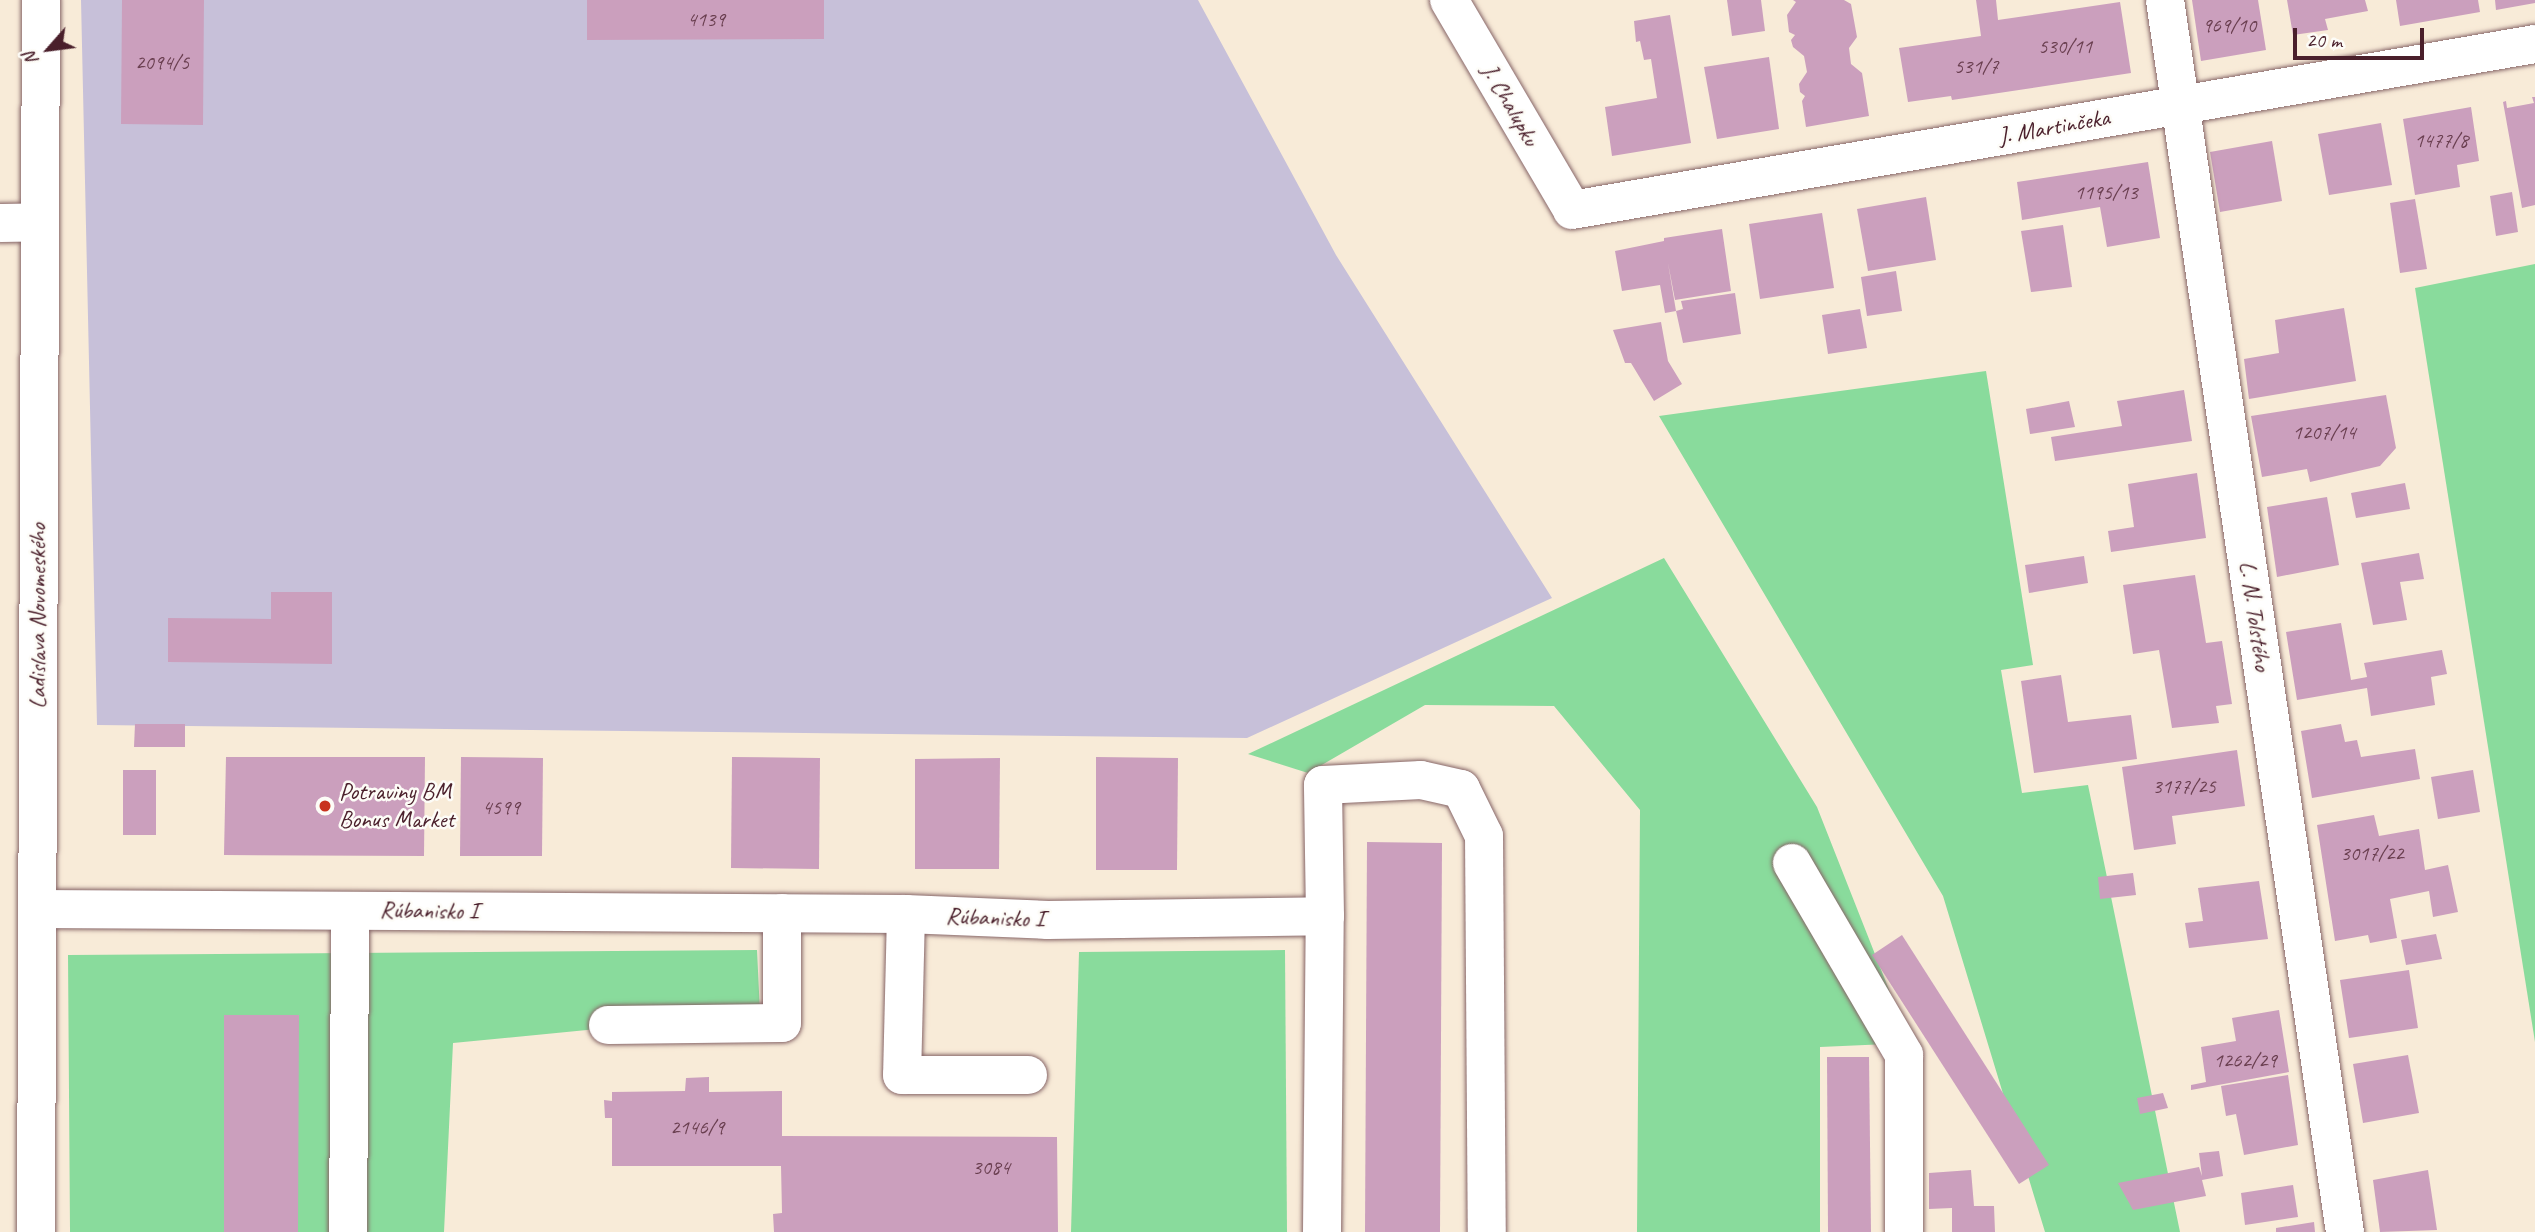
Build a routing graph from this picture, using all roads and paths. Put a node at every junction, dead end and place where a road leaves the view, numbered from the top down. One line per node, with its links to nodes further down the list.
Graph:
1 (41, 0): 7 (street, Ladislava Novomeského)
2 (1449, 0): 6 (street, J. Chalupku)
3 (2165, 0): 5 (street, L. N. Tolstého)
4 (2535, 44): 5 (street, J. Martinčeka)
5 (2180, 106): 6 (street, J. Martinčeka); 22 (street, L. N. Tolstého)
6 (1572, 210)
7 (39, 222): 8 (street); 10 (street, Ladislava Novomeského)
8 (0, 223)
9 (1792, 863): 21 (street)
10 (37, 909): 11 (street, Rúbanisko I); 17 (street, Ladislava Novomeského)
11 (350, 911): 12 (street, Rúbanisko I); 18 (street, Rúbanisko I)
12 (782, 913): 13 (street, Rúbanisko I); 15 (street)
13 (906, 914): 14 (street, Rúbanisko I); 16 (street)
14 (1325, 916): 19 (street); 20 (street)
15 (608, 1025)
16 (1028, 1075)
17 (36, 1232)
18 (348, 1232)
19 (1322, 1232)
20 (1487, 1232)
21 (1904, 1232)
22 (2345, 1232)

